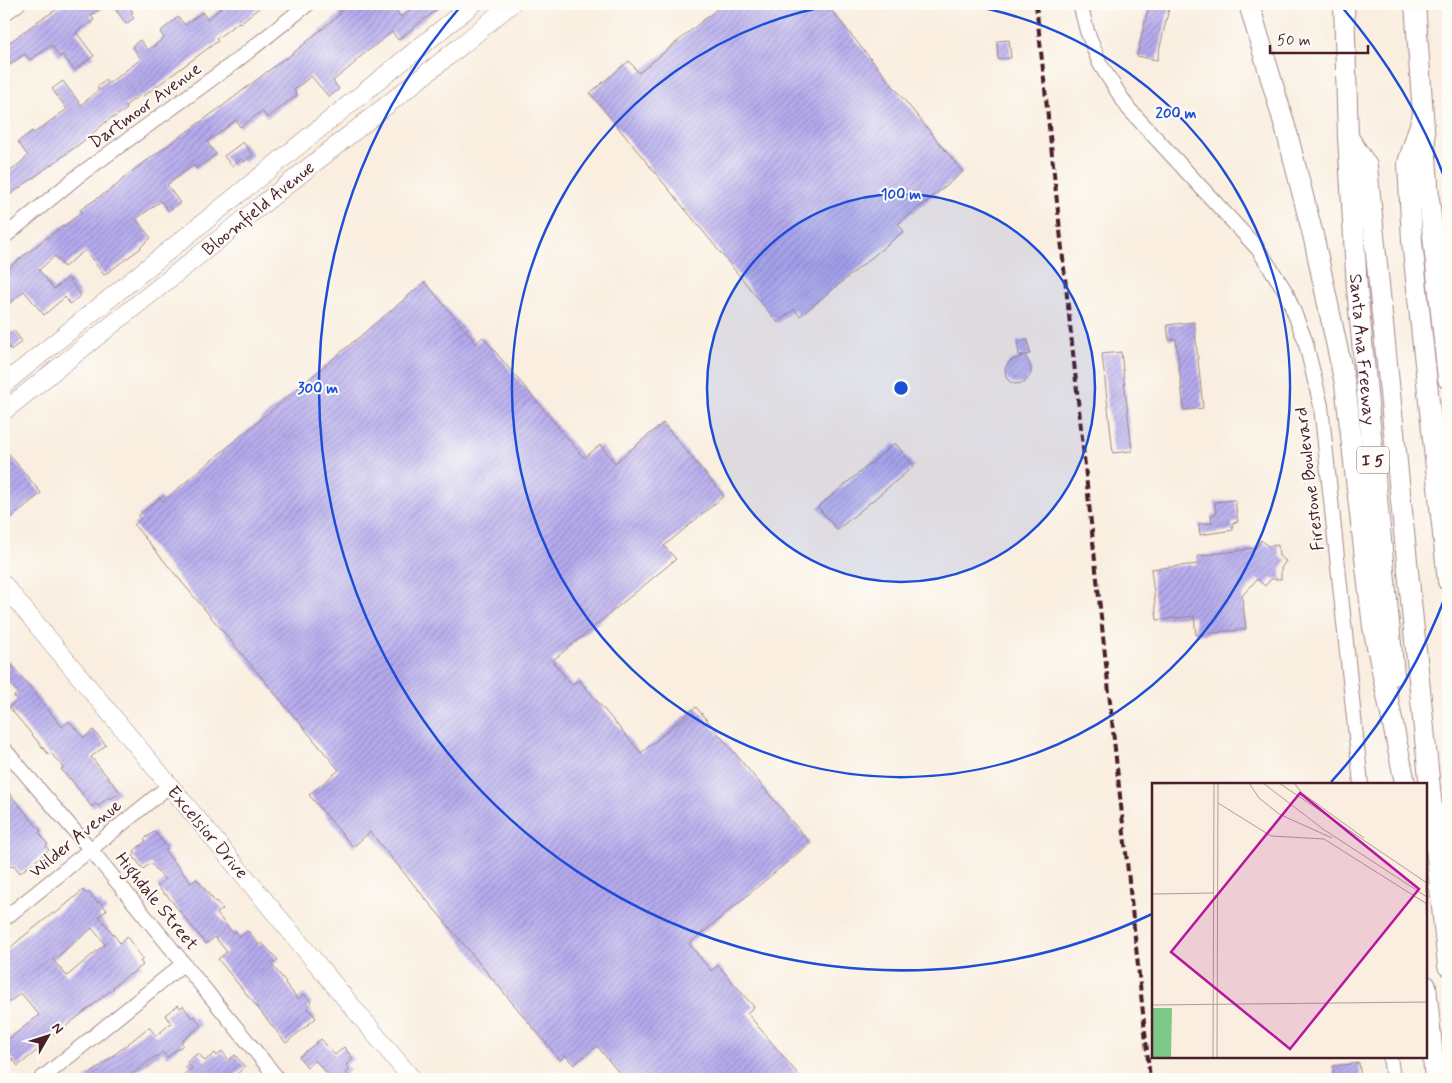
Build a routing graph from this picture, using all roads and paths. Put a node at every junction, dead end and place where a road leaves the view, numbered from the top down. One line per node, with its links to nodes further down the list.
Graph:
1 (18, 4): 9 (street)
2 (308, 4): 14 (street, Dartmoor Avenue)
3 (510, 4): 11 (main road, Bloomfield Avenue)
4 (1080, 4): 21 (street, Firestone Boulevard)
5 (1250, 4): 22 (highway)
6 (1344, 4): 13 (highway, Santa Ana Freeway / I 5)
7 (1415, 4): 12 (highway)
8 (466, 9): 10 (main road, Bloomfield Avenue); 11 (main road)
9 (4, 14)
10 (433, 36): 11 (main road); 16 (main road, Bloomfield Avenue)
11 (462, 45): 17 (main road, Bloomfield Avenue)
12 (1422, 114): 15 (highway); 18 (highway)
13 (1348, 137): 22 (highway, Santa Ana Freeway / I 5); 27 (highway)
14 (4, 237)
15 (1448, 379)
16 (4, 384)
17 (4, 411)
18 (1448, 581)
19 (4, 585): 23 (main road, Excelsior Drive)
20 (4, 749): 24 (street, Highdale Street)
21 (1361, 783)
22 (1405, 783)
23 (170, 786): 24 (street, Wilder Avenue); 32 (main road, Excelsior Drive)
24 (91, 850): 25 (street, Wilder Avenue); 26 (street, Highdale Street)
25 (4, 919)
26 (183, 964): 30 (street); 31 (street, Highdale Street)
27 (1448, 966)
28 (1427, 996): 34 (highway)
29 (1390, 1058): 33 (street)
30 (41, 1079)
31 (278, 1079)
32 (412, 1079)
33 (1393, 1079)
34 (1435, 1079)

